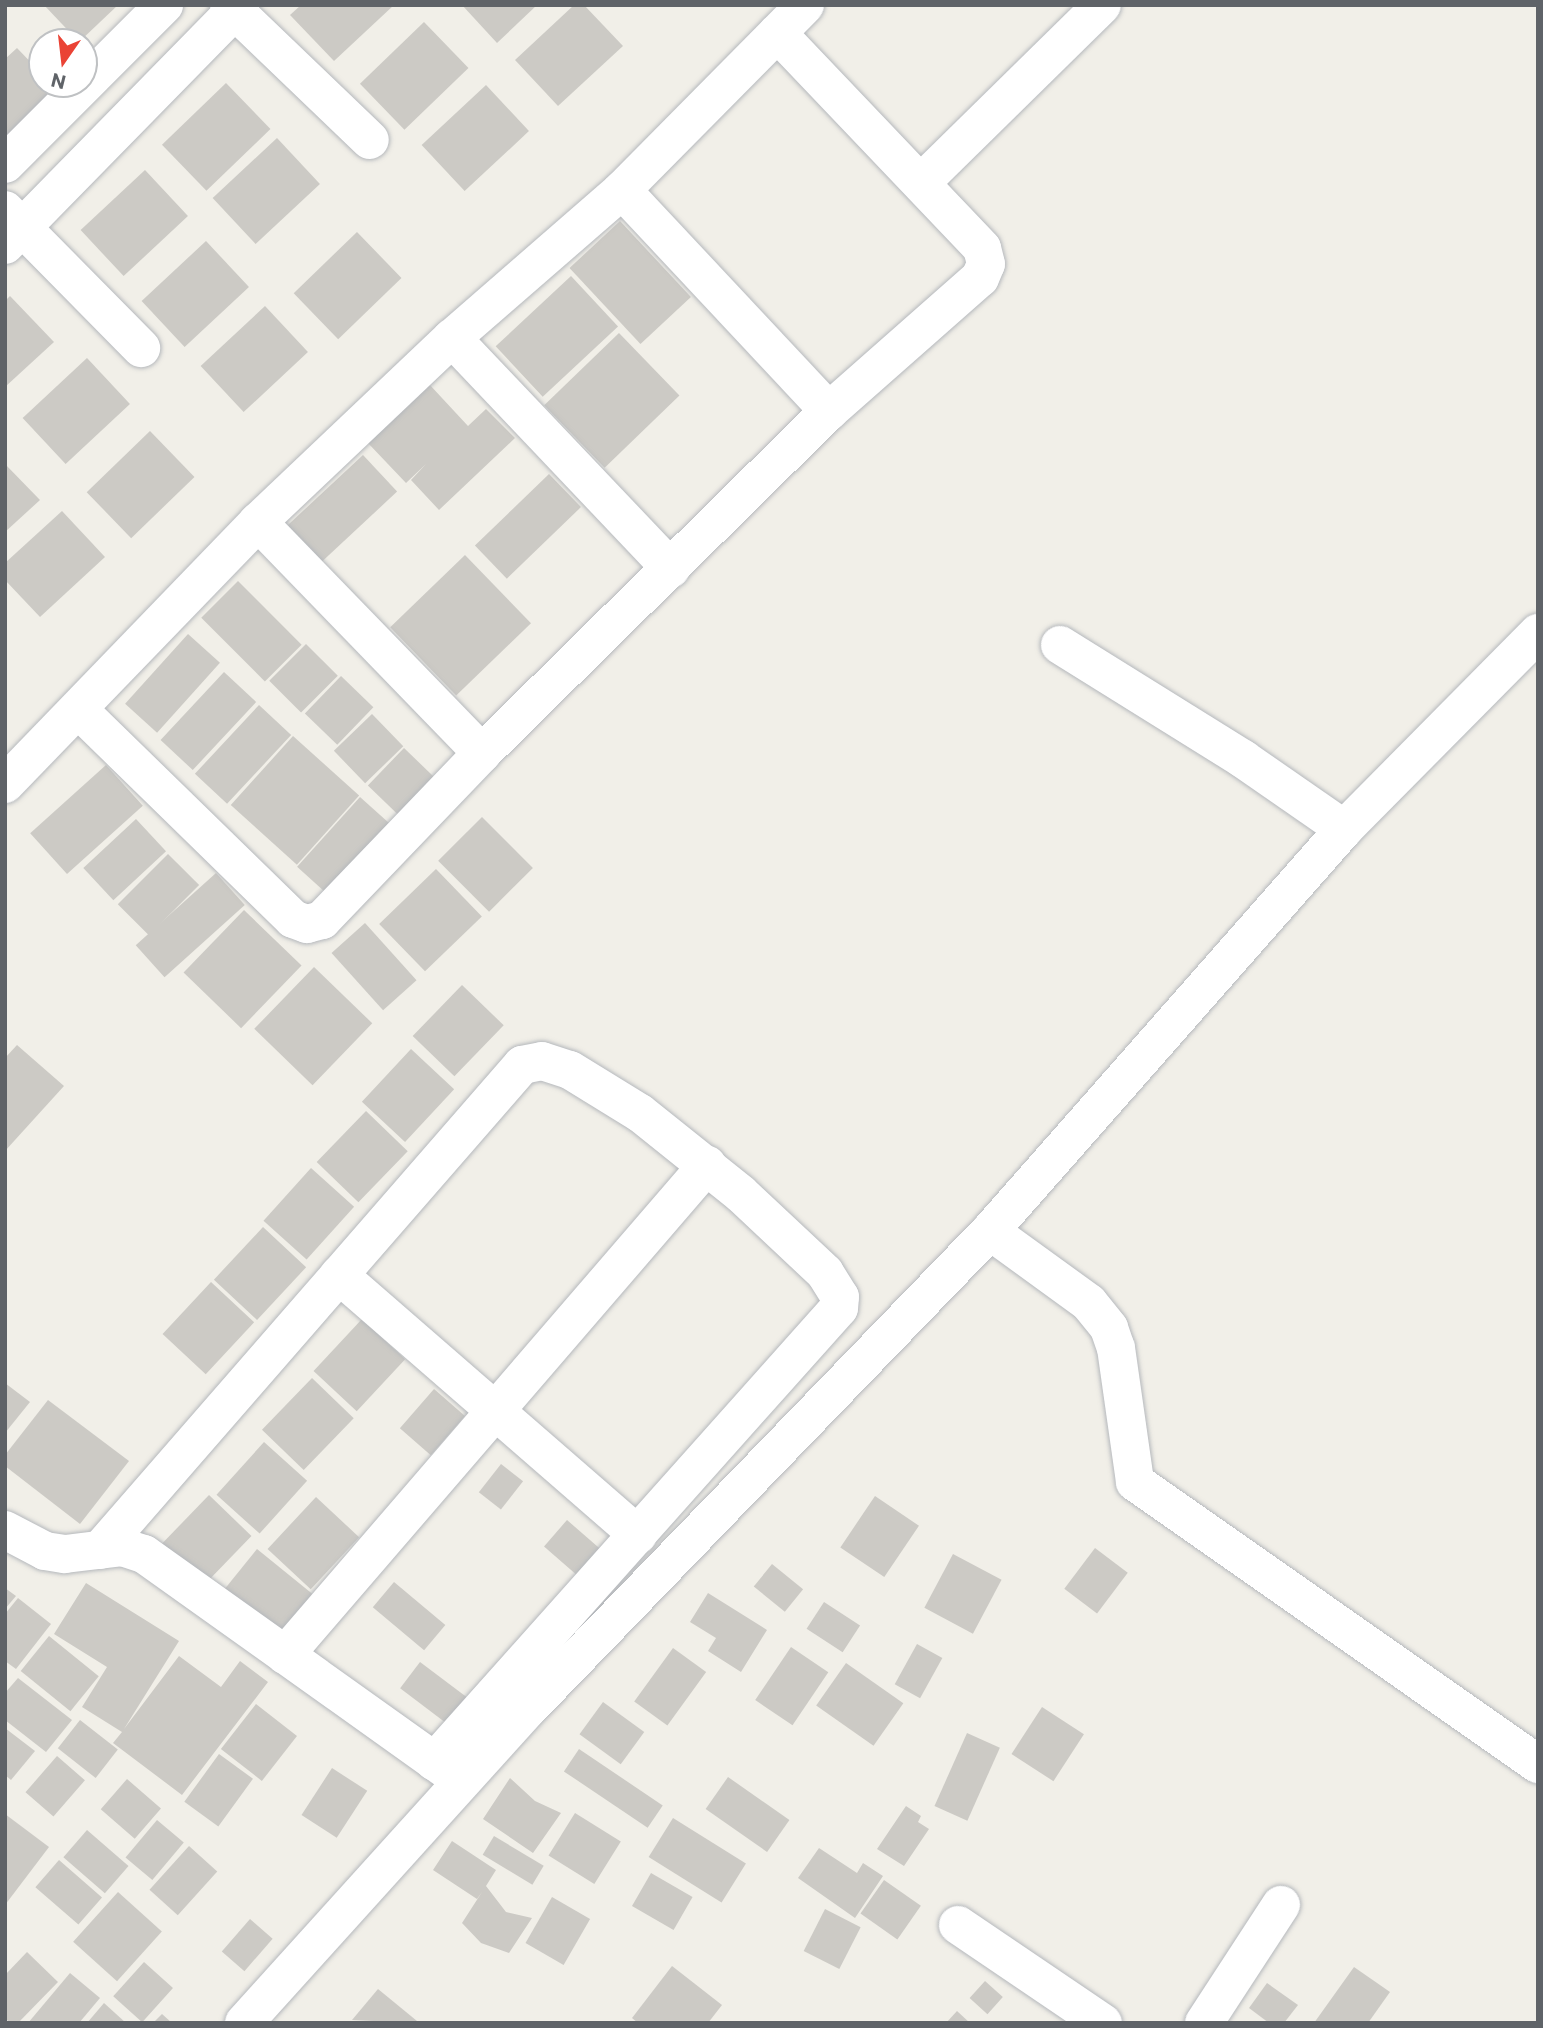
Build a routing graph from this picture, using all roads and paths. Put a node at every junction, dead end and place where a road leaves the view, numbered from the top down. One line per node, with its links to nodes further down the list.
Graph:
1 (164, 5): 7 (street)
2 (805, 5): 5 (street)
3 (1102, 5): 8 (street)
4 (235, 7): 6 (street); 10 (street)
5 (777, 33): 8 (street); 9 (street)
6 (370, 140)
7 (11, 158): 10 (street)
8 (922, 182): 14 (street)
9 (622, 190): 12 (street); 14 (street)
10 (56, 193): 11 (street)
11 (11, 227): 13 (street)
12 (452, 338): 15 (street); 16 (street)
13 (141, 348)
14 (830, 411): 16 (street)
15 (258, 522): 19 (street); 20 (street)
16 (671, 569): 20 (street)
17 (1538, 633): 22 (street)
18 (1060, 645): 22 (street)
19 (79, 710): 20 (street); 21 (street)
20 (482, 752)
21 (5, 784)
22 (1344, 829): 24 (street)
23 (707, 1165): 25 (street); 26 (street); 28 (street)
24 (989, 1230): 31 (street); 32 (street)
25 (339, 1275): 26 (street); 29 (street)
26 (497, 1412): 28 (street); 30 (street)
27 (5, 1530): 29 (street)
28 (638, 1535): 32 (street)
29 (100, 1550): 30 (street)
30 (285, 1655): 32 (street)
31 (1538, 1764)
32 (448, 1771): 35 (street)
33 (1281, 1905): 37 (street)
34 (958, 1925): 36 (street)
35 (244, 2023)
36 (1102, 2023)
37 (1204, 2023)

